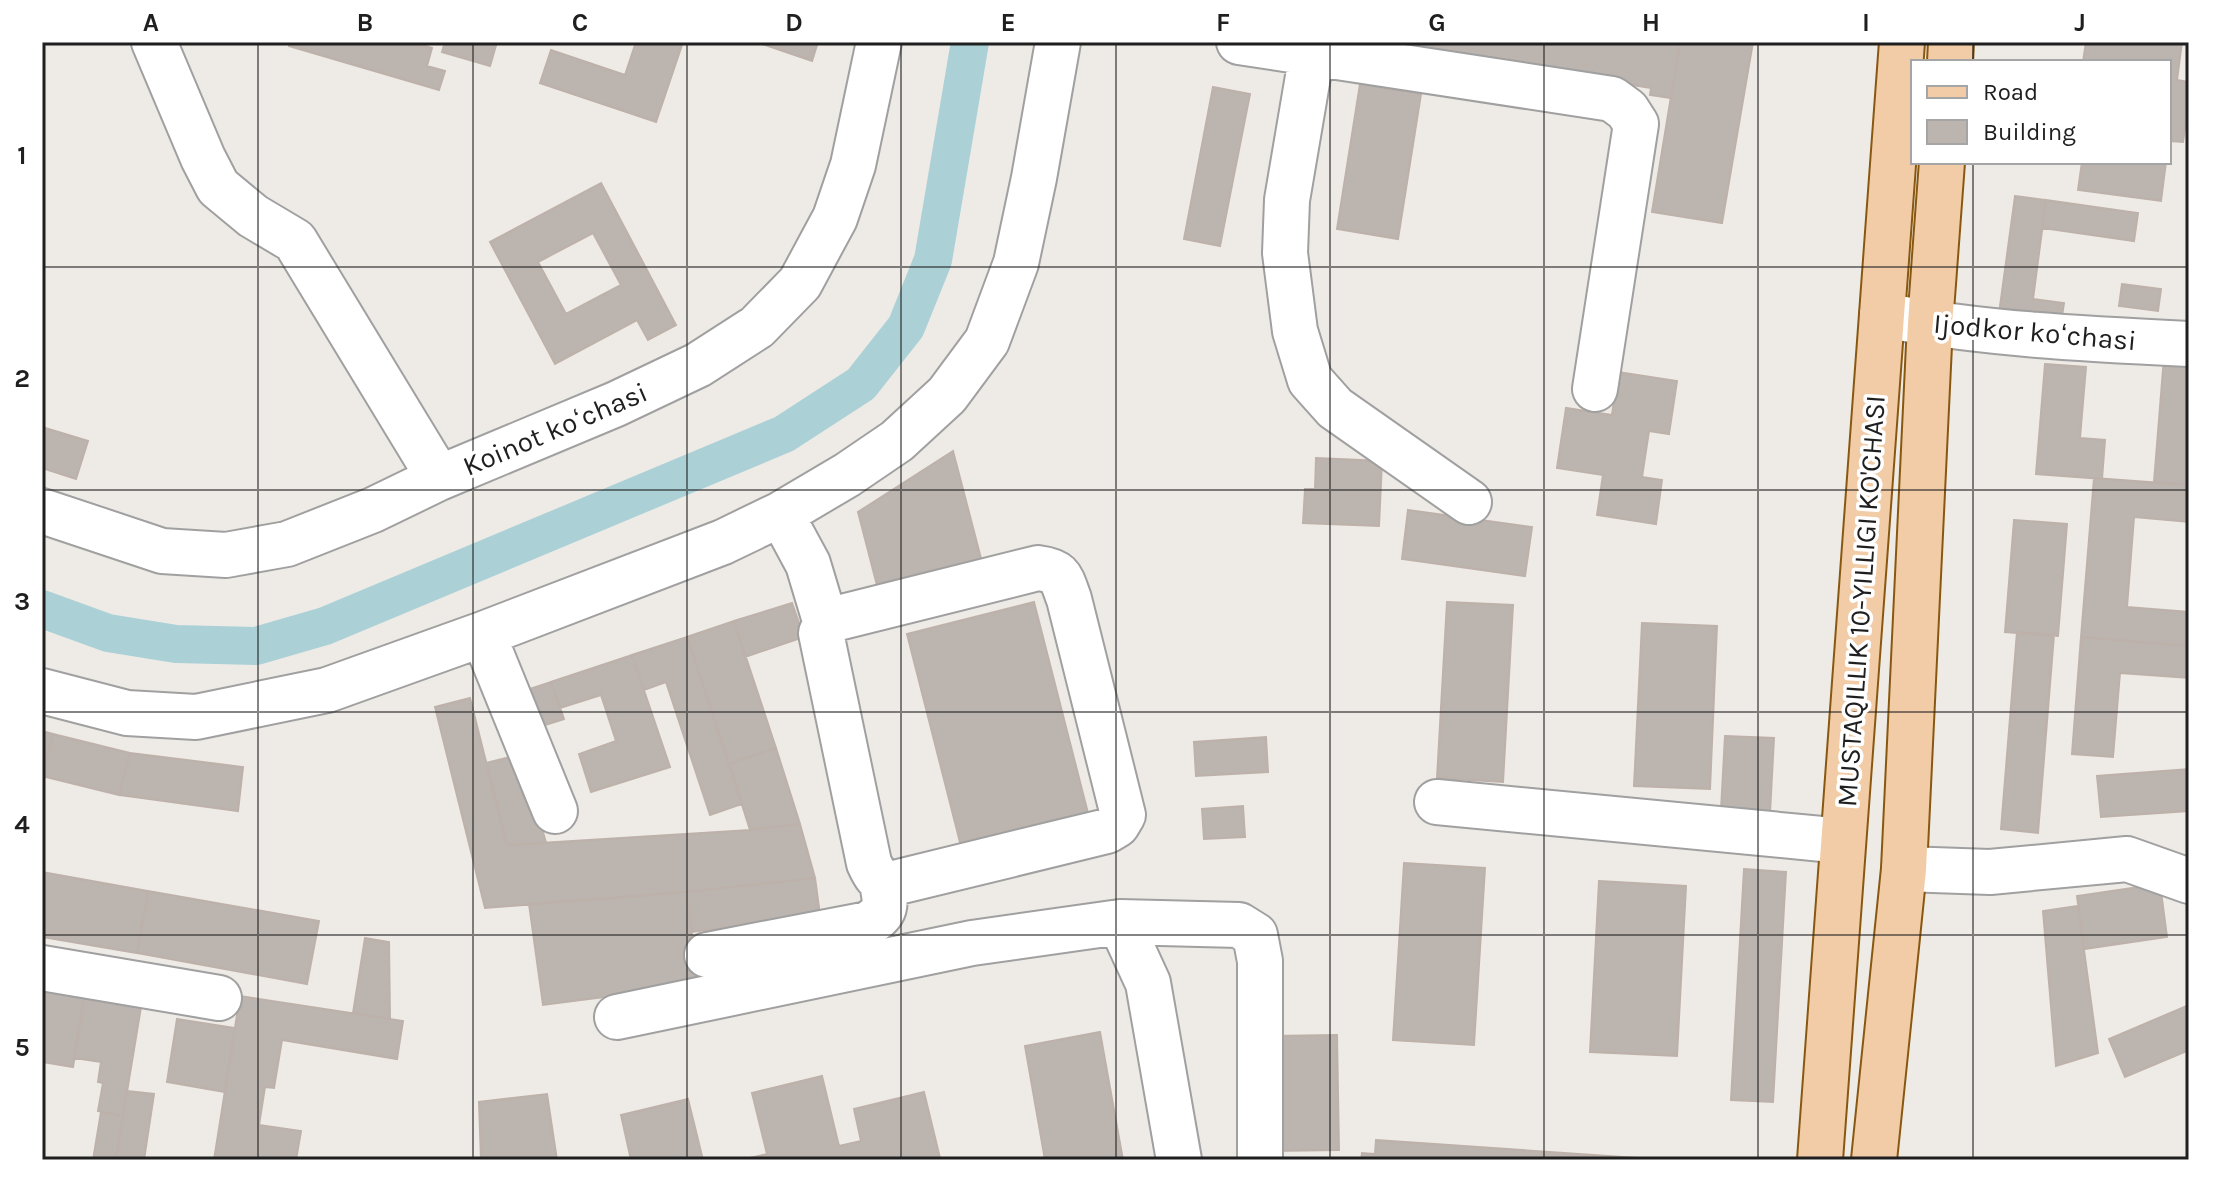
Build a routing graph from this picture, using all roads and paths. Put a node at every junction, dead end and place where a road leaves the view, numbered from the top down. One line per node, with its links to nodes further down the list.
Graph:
1 (154, 42): 12 (street)
2 (879, 42): 12 (street, Koinot koʻchasi)
3 (1058, 42): 15 (street)
4 (1239, 42): 6 (street)
5 (1902, 42): 8 (main road, MUSTAQILLIK 10-YILLIGI KO'CHASI)
6 (1312, 53): 11 (street); 13 (street)
7 (1942, 164): 9 (main road, MUSTAQILLIK 10-YILLIGI KO'CHASI)
8 (1882, 315): 9 (street, Ijodkor koʻchasi); 21 (main road, MUSTAQILLIK 10-YILLIGI KO'CHASI)
9 (1930, 324): 10 (street, Ijodkor koʻchasi); 24 (main road, MUSTAQILLIK 10-YILLIGI KO'CHASI)
10 (2189, 344)
11 (1595, 389)
12 (439, 478): 14 (street, Koinot koʻchasi)
13 (1469, 502)
14 (42, 511)
15 (781, 514): 16 (street); 17 (street)
16 (826, 624): 26 (street); 26 (street)
17 (483, 634): 18 (street); 20 (street)
18 (42, 691)
19 (1437, 802): 21 (street)
20 (555, 811)
21 (1843, 841): 34 (main road, MUSTAQILLIK 10-YILLIGI KO'CHASI)
22 (2189, 846): 23 (street)
23 (2127, 859): 24 (street); 25 (street)
24 (1904, 869): 35 (main road, MUSTAQILLIK 10-YILLIGI KO'CHASI)
25 (2189, 881)
26 (882, 883): 28 (street)
27 (1120, 922): 31 (street); 32 (street); 33 (street)
28 (707, 955)
29 (42, 968): 30 (street)
30 (219, 998)
31 (617, 1017)
32 (1179, 1160)
33 (1260, 1160)
34 (1820, 1160)
35 (1874, 1160)

